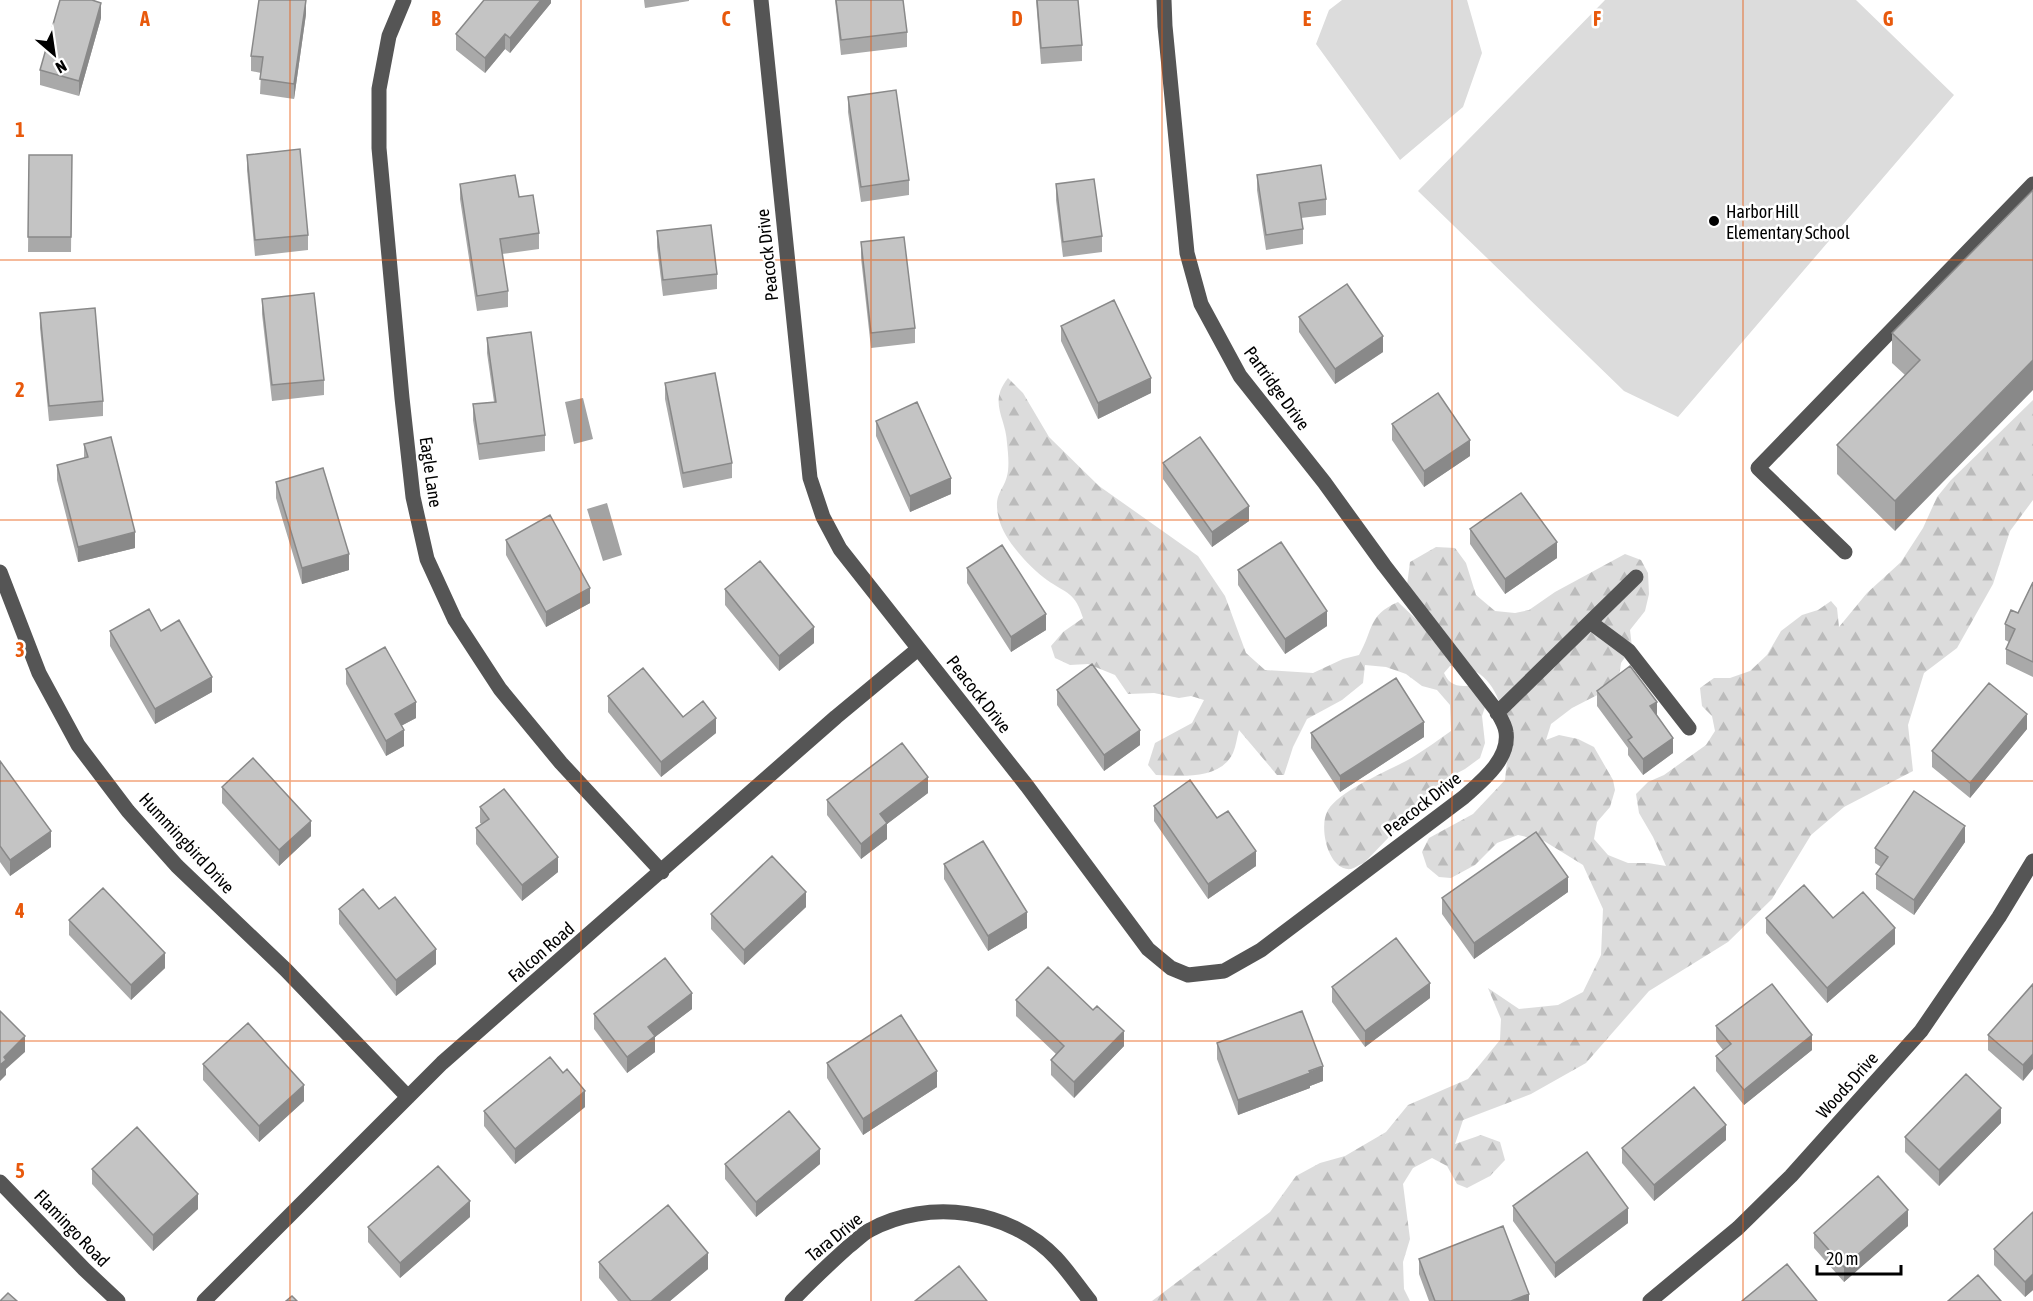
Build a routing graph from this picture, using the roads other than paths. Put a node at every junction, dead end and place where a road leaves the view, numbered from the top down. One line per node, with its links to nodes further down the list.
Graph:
1 (404, 0): 14 (street, Eagle Lane)
2 (761, 0): 9 (street, Peacock Drive)
3 (1164, 0): 10 (street, Partridge Drive)
4 (2033, 184): 5 (street)
5 (1845, 552)
6 (0, 572): 15 (street, Hummingbird Drive)
7 (1636, 577): 8 (street)
8 (1590, 622): 10 (street); 11 (street)
9 (918, 649): 12 (street, Peacock Drive); 14 (street, Falcon Road)
10 (1497, 713): 12 (street, Partridge Drive)
11 (1689, 728)
12 (1506, 740)
13 (2033, 861): 21 (street, Woods Drive)
14 (662, 872): 15 (street, Falcon Road)
15 (408, 1097): 18 (street, Falcon Road)
16 (0, 1182): 17 (street, Flamingo Road)
17 (118, 1301)
18 (204, 1301)
19 (792, 1301): 20 (street, Tara Drive)
20 (1090, 1301)
21 (1650, 1301)

